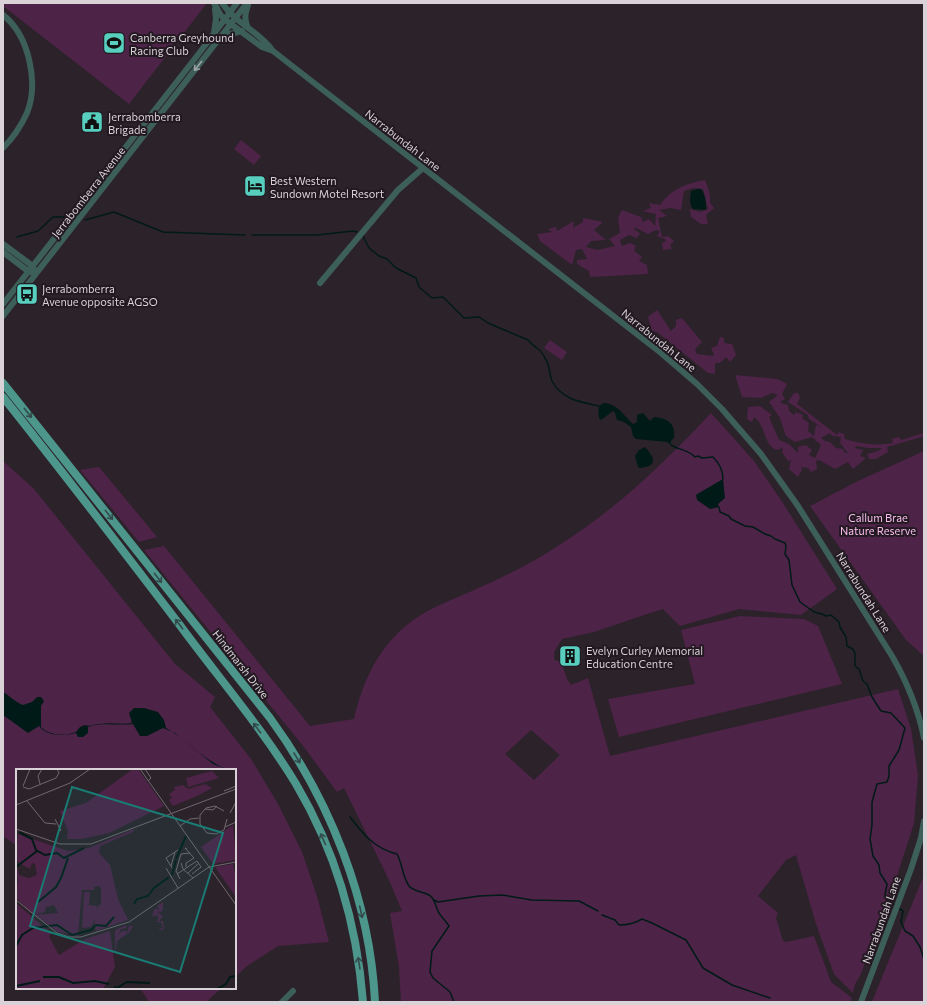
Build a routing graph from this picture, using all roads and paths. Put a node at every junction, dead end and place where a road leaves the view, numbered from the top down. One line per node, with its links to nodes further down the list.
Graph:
1 (214, 3): 7 (street, Narrabundah Lane); 10 (street)
2 (222, 3): 5 (street, Narrabundah Lane)
3 (237, 3): 5 (street, Jerrabomberra Avenue)
4 (248, 3): 8 (street, Jerrabomberra Avenue); 9 (street)
5 (229, 13): 7 (street, Jerrabomberra Avenue); 8 (street, Narrabundah Lane)
6 (3, 15): 12 (street)
7 (224, 19): 8 (street, Narrabundah Lane); 10 (street, Jerrabomberra Avenue)
8 (233, 21): 9 (street, Narrabundah Lane); 11 (street, Jerrabomberra Avenue)
9 (245, 30): 11 (street); 13 (street, Narrabundah Lane)
10 (214, 35): 16 (street, Jerrabomberra Avenue)
11 (222, 36): 17 (street, Jerrabomberra Avenue, one-way to 17)
12 (3, 148)
13 (424, 168): 20 (street); 27 (street, Narrabundah Lane)
14 (3, 244): 18 (street)
15 (3, 252): 18 (street)
16 (39, 258): 17 (street); 18 (street, Jerrabomberra Avenue)
17 (45, 263): 19 (street, Jerrabomberra Avenue)
18 (30, 269): 19 (street); 21 (street, Jerrabomberra Avenue)
19 (37, 274): 22 (street, Jerrabomberra Avenue)
20 (320, 283)
21 (3, 304)
22 (3, 316)
23 (3, 383): 25 (main road, Hindmarsh Drive, one-way to 25)
24 (3, 397): 26 (main road)
25 (134, 547): 26 (main road); 32 (main road, Hindmarsh Drive, one-way to 32)
26 (126, 554): 31 (main road, one-way to 26)
27 (924, 738)
28 (924, 822): 33 (street, Narrabundah Lane)
29 (293, 991): 30 (street)
30 (282, 1002)
31 (363, 1002)
32 (375, 1002)
33 (861, 1002)

